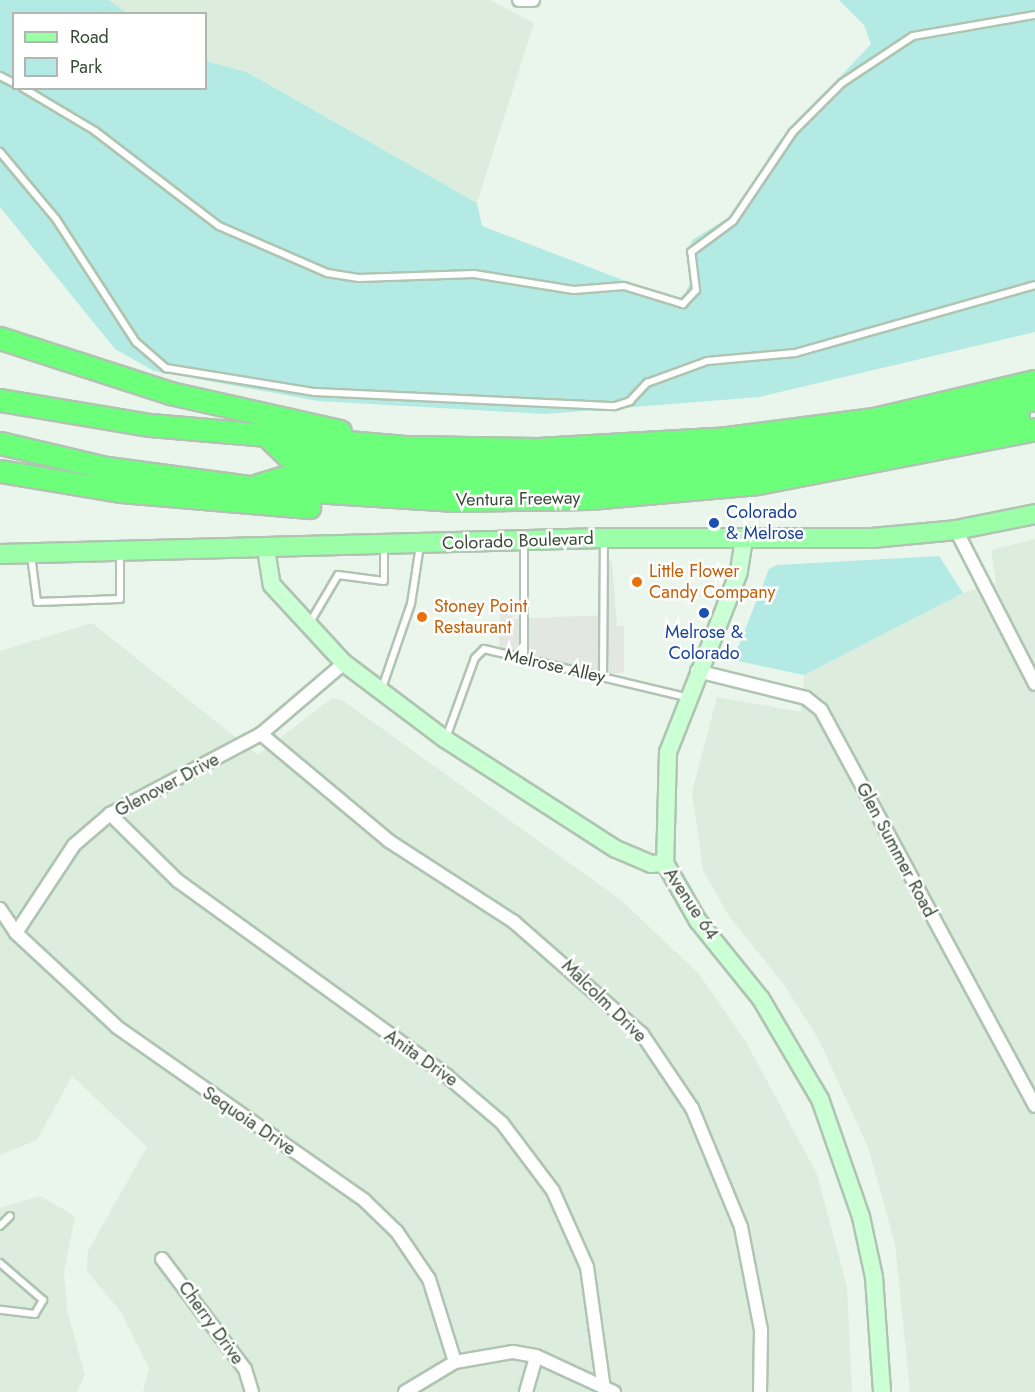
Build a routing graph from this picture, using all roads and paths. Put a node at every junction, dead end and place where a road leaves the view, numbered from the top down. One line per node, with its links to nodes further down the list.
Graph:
1 (519, 0): 2 (street)
2 (533, 0)
3 (1035, 15): 4 (lane)
4 (26, 90)
5 (0, 152): 6 (lane)
6 (1035, 285)
7 (0, 338): 15 (highway)
8 (1035, 381): 15 (highway)
9 (1035, 399): 13 (highway)
10 (0, 400): 13 (highway)
11 (1035, 414): 17 (highway)
12 (1035, 429): 18 (highway, Ventura Freeway)
13 (266, 435): 15 (highway)
14 (0, 443): 17 (highway, Ventura Freeway)
15 (408, 447)
16 (0, 471): 18 (highway)
17 (249, 487): 18 (highway, Ventura Freeway)
18 (456, 500)
19 (1035, 514): 20 (main road, Colorado Boulevard)
20 (957, 530): 22 (main road, Colorado Boulevard); 35 (street)
21 (604, 538): 22 (main road, Colorado Boulevard); 23 (main road, Colorado Boulevard); 34 (lane)
22 (744, 539): 33 (street)
23 (524, 542): 24 (main road, Colorado Boulevard); 31 (lane)
24 (420, 544): 25 (main road, Colorado Boulevard); 36 (lane)
25 (384, 546): 26 (main road, Colorado Boulevard); 30 (lane)
26 (266, 549): 27 (main road, Colorado Boulevard); 30 (street, Avenue 64)
27 (120, 552): 29 (main road, Colorado Boulevard); 29 (lane)
28 (0, 554): 29 (main road, Colorado Boulevard)
29 (31, 554)
30 (308, 624): 32 (street, Avenue 64)
31 (524, 659): 34 (lane, Melrose Alley); 39 (lane, Melrose Alley)
32 (344, 663): 36 (street, Avenue 64); 38 (street, Glenover Drive)
33 (697, 671): 37 (street); 44 (street, Glen Summer Road)
34 (603, 678): 37 (lane, Melrose Alley)
35 (1035, 684)
36 (381, 691): 39 (street, Avenue 64)
37 (686, 698): 41 (street)
38 (261, 734): 40 (street, Glenover Drive); 56 (street, Malcolm Drive)
39 (445, 738): 41 (street, Avenue 64)
40 (110, 814): 43 (street, Glenover Drive); 52 (street, Anita Drive)
41 (665, 863): 57 (street, Avenue 64)
42 (0, 909): 43 (street, Sequoia Drive)
43 (16, 933): 51 (street, Sequoia Drive)
44 (1035, 1106)
45 (10, 1216): 46 (lane)
46 (0, 1226)
47 (162, 1259): 53 (street, Cherry Drive)
48 (0, 1263): 49 (lane)
49 (0, 1310)
50 (536, 1356): 51 (street); 52 (street); 55 (street)
51 (454, 1362): 54 (street)
52 (609, 1390)
53 (252, 1392)
54 (405, 1392)
55 (526, 1392)
56 (760, 1392)
57 (882, 1392)

